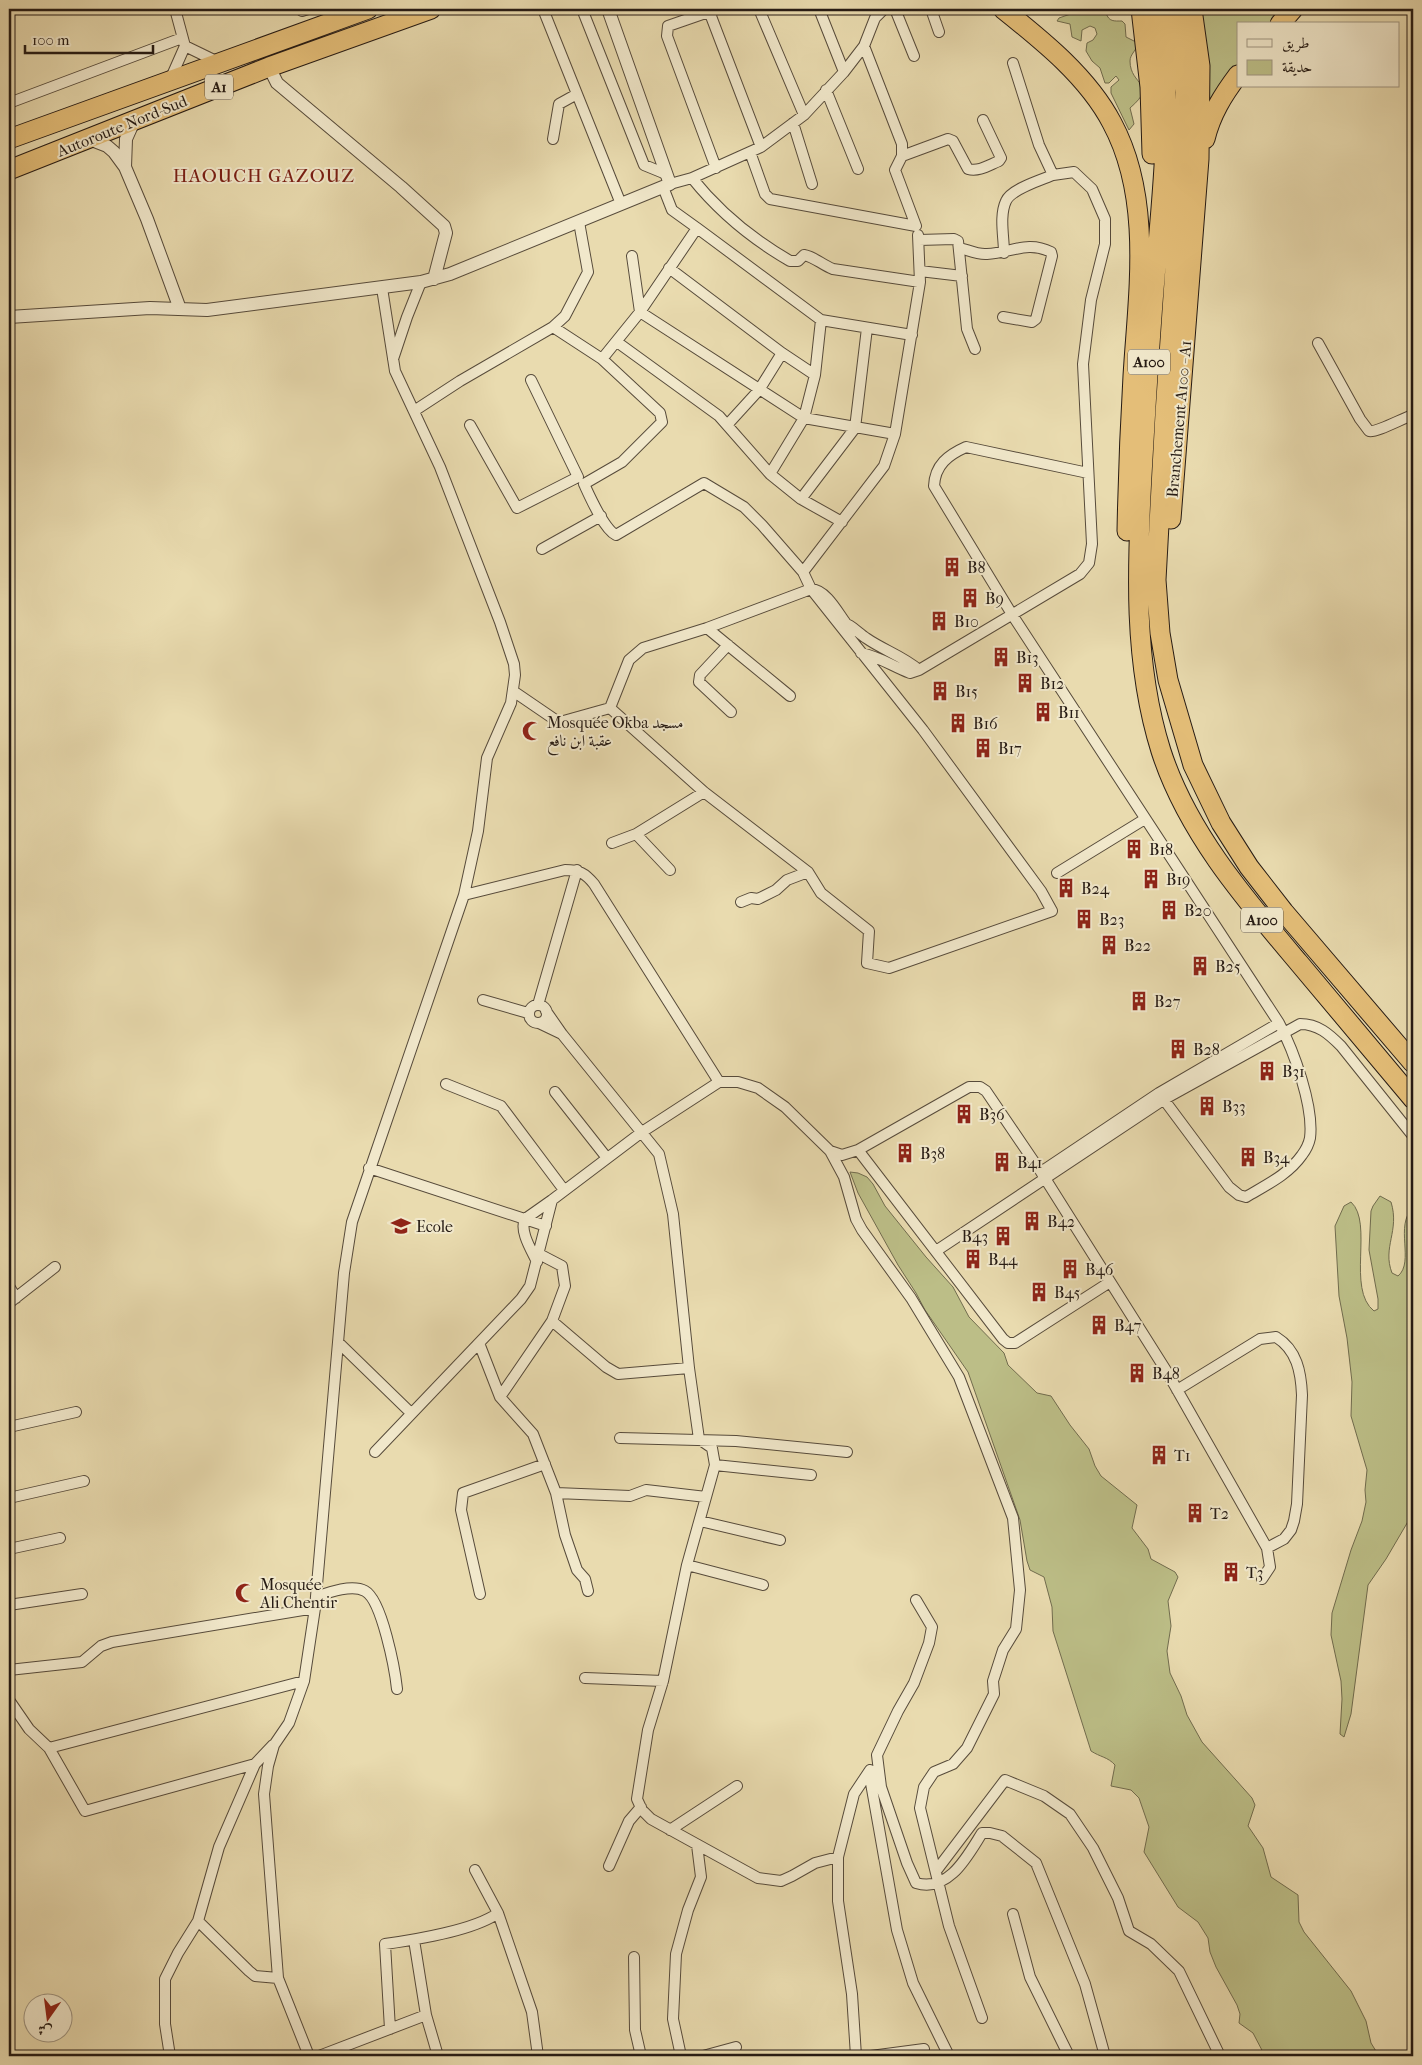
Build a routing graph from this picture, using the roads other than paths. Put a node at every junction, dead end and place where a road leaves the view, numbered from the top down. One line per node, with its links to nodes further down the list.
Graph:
1 (175, 9): 21 (street)
2 (368, 9): 24 (highway, Autoroute Nord-Sud / A1)
3 (431, 9): 26 (highway, Autoroute Nord-Sud / A1)
4 (543, 9): 31 (street)
5 (582, 9): 50 (street)
6 (608, 9): 50 (street)
7 (759, 9): 33 (street)
8 (819, 9): 27 (street)
9 (884, 9): 22 (street)
10 (895, 9): 23 (street)
11 (931, 9): 20 (street)
12 (1003, 9): 61 (highway)
13 (1140, 9): 61 (highway)
14 (1158, 9): 111 (highway, A100 / A100)
15 (1176, 9): 106 (highway, A100 / A100)
16 (1192, 9): 43 (highway)
17 (1293, 9): 19 (highway)
18 (713, 10): 40 (street); 45 (street)
19 (1282, 22)
20 (940, 32)
21 (183, 42): 24 (street); 29 (street); 32 (street)
22 (864, 46): 27 (street); 42 (street)
23 (914, 56)
24 (219, 62): 29 (highway, Autoroute Nord-Sud / A1)
25 (1013, 63): 48 (street)
26 (269, 67): 35 (highway, Autoroute Nord-Sud / A1); 64 (street)
27 (844, 72): 30 (street)
28 (1237, 76): 43 (highway)
29 (170, 80): 38 (highway, Autoroute Nord-Sud / A1)
30 (826, 90): 33 (street); 46 (street)
31 (577, 94): 37 (street); 52 (street)
32 (9, 103)
33 (804, 115): 36 (street)
34 (983, 120): 42 (street)
35 (134, 121): 39 (highway, Autoroute Nord-Sud / A1); 44 (street)
36 (793, 123): 40 (street); 51 (street)
37 (553, 138)
38 (9, 139)
39 (89, 139): 44 (street); 47 (highway, Autoroute Nord-Sud / A1)
40 (761, 147): 41 (street)
41 (750, 152): 45 (street); 54 (street)
42 (902, 156): 54 (street)
43 (1199, 159): 106 (highway, Branchement A100 - A1)
44 (125, 167): 67 (street)
45 (716, 168): 49 (street)
46 (858, 169)
47 (9, 170)
48 (1053, 175): 58 (street); 91 (street)
49 (692, 178): 50 (street); 62 (street)
50 (666, 182): 52 (street); 55 (street)
51 (812, 184)
52 (621, 204): 53 (street)
53 (579, 222): 64 (street); 72 (street)
54 (916, 226): 56 (street)
55 (697, 228): 60 (street); 71 (street)
56 (919, 240): 57 (street); 62 (street)
57 (960, 248): 58 (street); 63 (street)
58 (1004, 253): 70 (street)
59 (632, 256): 68 (street)
60 (669, 268): 68 (street); 78 (street)
61 (1140, 268): 111 (highway)
62 (920, 276): 63 (street); 74 (street)
63 (962, 276): 77 (street)
64 (434, 280): 65 (street)
65 (421, 282): 66 (street); 80 (street)
66 (382, 288): 67 (street); 80 (street)
67 (180, 309): 69 (street)
68 (640, 312): 75 (street); 83 (street)
69 (9, 317)
70 (1003, 317)
71 (821, 320): 73 (street); 81 (street)
72 (553, 327): 79 (street); 84 (street)
73 (867, 328): 74 (street); 89 (street)
74 (912, 335): 90 (street)
75 (617, 342): 79 (street); 87 (street)
76 (1318, 343): 85 (street)
77 (975, 349)
78 (782, 353): 81 (street); 83 (street)
79 (602, 359): 93 (street)
80 (393, 360): 84 (street)
81 (815, 375): 86 (street)
82 (531, 380): 93 (street)
83 (759, 390): 86 (street); 87 (street)
84 (414, 411): 107 (street)
85 (1413, 415)
86 (804, 418): 89 (street); 92 (street)
87 (728, 424): 92 (street)
88 (470, 425): 93 (street)
89 (855, 428): 90 (street); 94 (street)
90 (896, 434): 96 (street)
91 (1088, 473): 100 (street); 100 (street)
92 (770, 474): 94 (street)
93 (581, 481): 95 (street)
94 (801, 499): 96 (street)
95 (601, 516): 97 (street); 98 (street)
96 (842, 522): 98 (street)
97 (542, 549)
98 (803, 572): 99 (street)
99 (811, 589): 101 (street); 102 (street)
100 (1013, 616): 105 (street); 113 (street)
101 (840, 622): 104 (street); 105 (street)
102 (707, 628): 103 (street); 109 (street)
103 (728, 645): 108 (street); 110 (street)
104 (861, 653): 105 (street); 118 (street)
105 (919, 670)
106 (1168, 680): 128 (highway, A100 / A100)
107 (513, 691): 109 (street); 120 (street)
108 (790, 696)
109 (610, 708): 112 (street)
110 (732, 712)
111 (1151, 716): 133 (highway, A100 / A100)
112 (704, 792): 114 (street); 118 (street)
113 (1145, 819): 119 (street); 126 (street)
114 (636, 834): 115 (street); 117 (street)
115 (612, 843)
116 (577, 870): 120 (street); 123 (street); 129 (street)
117 (670, 870)
118 (808, 872): 121 (street)
119 (1057, 873)
120 (464, 895): 139 (street)
121 (741, 902)
122 (483, 1000): 124 (street)
123 (542, 1008): 124 (street); 125 (street); 127 (street)
124 (528, 1014): 125 (street)
125 (539, 1024): 127 (street)
126 (1282, 1028): 132 (street); 132 (street); 135 (street)
127 (562, 1034): 134 (street)
128 (1413, 1063)
129 (719, 1082): 134 (street); 136 (street)
130 (446, 1084): 141 (street)
131 (555, 1092): 138 (street)
132 (1161, 1097): 140 (street)
133 (1413, 1099)
134 (642, 1132): 138 (street); 154 (street)
135 (1413, 1136)
136 (830, 1150): 137 (street); 204 (street)
137 (858, 1150): 140 (street); 145 (street)
138 (607, 1158): 141 (street)
139 (369, 1168): 143 (street); 152 (street)
140 (1043, 1176): 145 (street); 148 (street)
141 (564, 1190): 142 (street)
142 (552, 1200): 143 (street); 144 (street)
143 (525, 1219): 144 (street); 146 (street)
144 (546, 1226): 146 (street)
145 (936, 1251): 148 (street)
146 (538, 1258): 151 (street); 153 (street)
147 (55, 1267): 150 (street)
148 (1110, 1282): 155 (street)
149 (9, 1286): 150 (street)
150 (12, 1300)
151 (552, 1321): 154 (street); 156 (street)
152 (339, 1343): 158 (street); 182 (street)
153 (479, 1343): 156 (street); 158 (street)
154 (689, 1368): 161 (street)
155 (1177, 1390): 174 (street); 174 (street)
156 (500, 1397): 164 (street)
157 (76, 1412): 159 (street)
158 (412, 1413): 162 (street)
159 (9, 1427)
160 (620, 1438): 161 (street)
161 (699, 1439): 163 (street); 165 (street)
162 (375, 1452)
163 (847, 1452)
164 (545, 1464): 168 (street); 181 (street)
165 (715, 1465): 166 (street); 169 (street)
166 (811, 1475)
167 (84, 1481): 170 (street)
168 (556, 1493): 169 (street); 179 (street)
169 (706, 1497): 171 (street)
170 (9, 1498)
171 (700, 1521): 173 (street); 176 (street)
172 (60, 1538): 175 (street)
173 (780, 1540)
174 (1267, 1548): 177 (street)
175 (9, 1549)
176 (687, 1565): 178 (street); 189 (street)
177 (1262, 1579)
178 (763, 1585)
179 (588, 1591)
180 (82, 1594): 184 (street)
181 (480, 1594)
182 (316, 1596): 185 (street); 190 (street)
183 (916, 1600): 194 (street)
184 (9, 1605)
185 (315, 1608): 186 (street); 188 (street)
186 (9, 1670)
187 (585, 1678): 189 (street)
188 (304, 1681): 192 (street); 193 (street)
189 (663, 1681): 198 (street)
190 (397, 1689)
191 (9, 1700): 193 (street)
192 (274, 1744): 195 (street); 211 (street)
193 (49, 1748): 195 (street)
194 (877, 1755): 196 (street); 205 (street)
195 (255, 1764): 208 (street)
196 (869, 1772): 201 (street); 227 (street)
197 (736, 1786): 199 (street)
198 (640, 1807): 199 (street); 202 (street)
199 (670, 1830): 200 (street)
200 (697, 1845): 201 (street); 223 (street)
201 (838, 1857): 225 (street)
202 (609, 1866)
203 (475, 1870): 206 (street)
204 (936, 1871): 205 (street); 230 (street)
205 (938, 1882): 213 (street); 229 (street)
206 (498, 1913): 209 (street); 221 (street)
207 (1013, 1914): 228 (street)
208 (198, 1921): 211 (street); 217 (street)
209 (414, 1940): 212 (street); 214 (street)
210 (634, 1957): 222 (street)
211 (278, 1978): 218 (street)
212 (426, 2014): 214 (street); 220 (street)
213 (982, 2018)
214 (390, 2028): 219 (street)
215 (736, 2047): 224 (street)
216 (924, 2049): 226 (street)
217 (170, 2056)
218 (309, 2056)
219 (319, 2056)
220 (438, 2056)
221 (538, 2056)
222 (640, 2056)
223 (681, 2056)
224 (703, 2056)
225 (856, 2056)
226 (871, 2056)
227 (949, 2056)
228 (1069, 2056)
229 (1105, 2056)
230 (1220, 2056)

